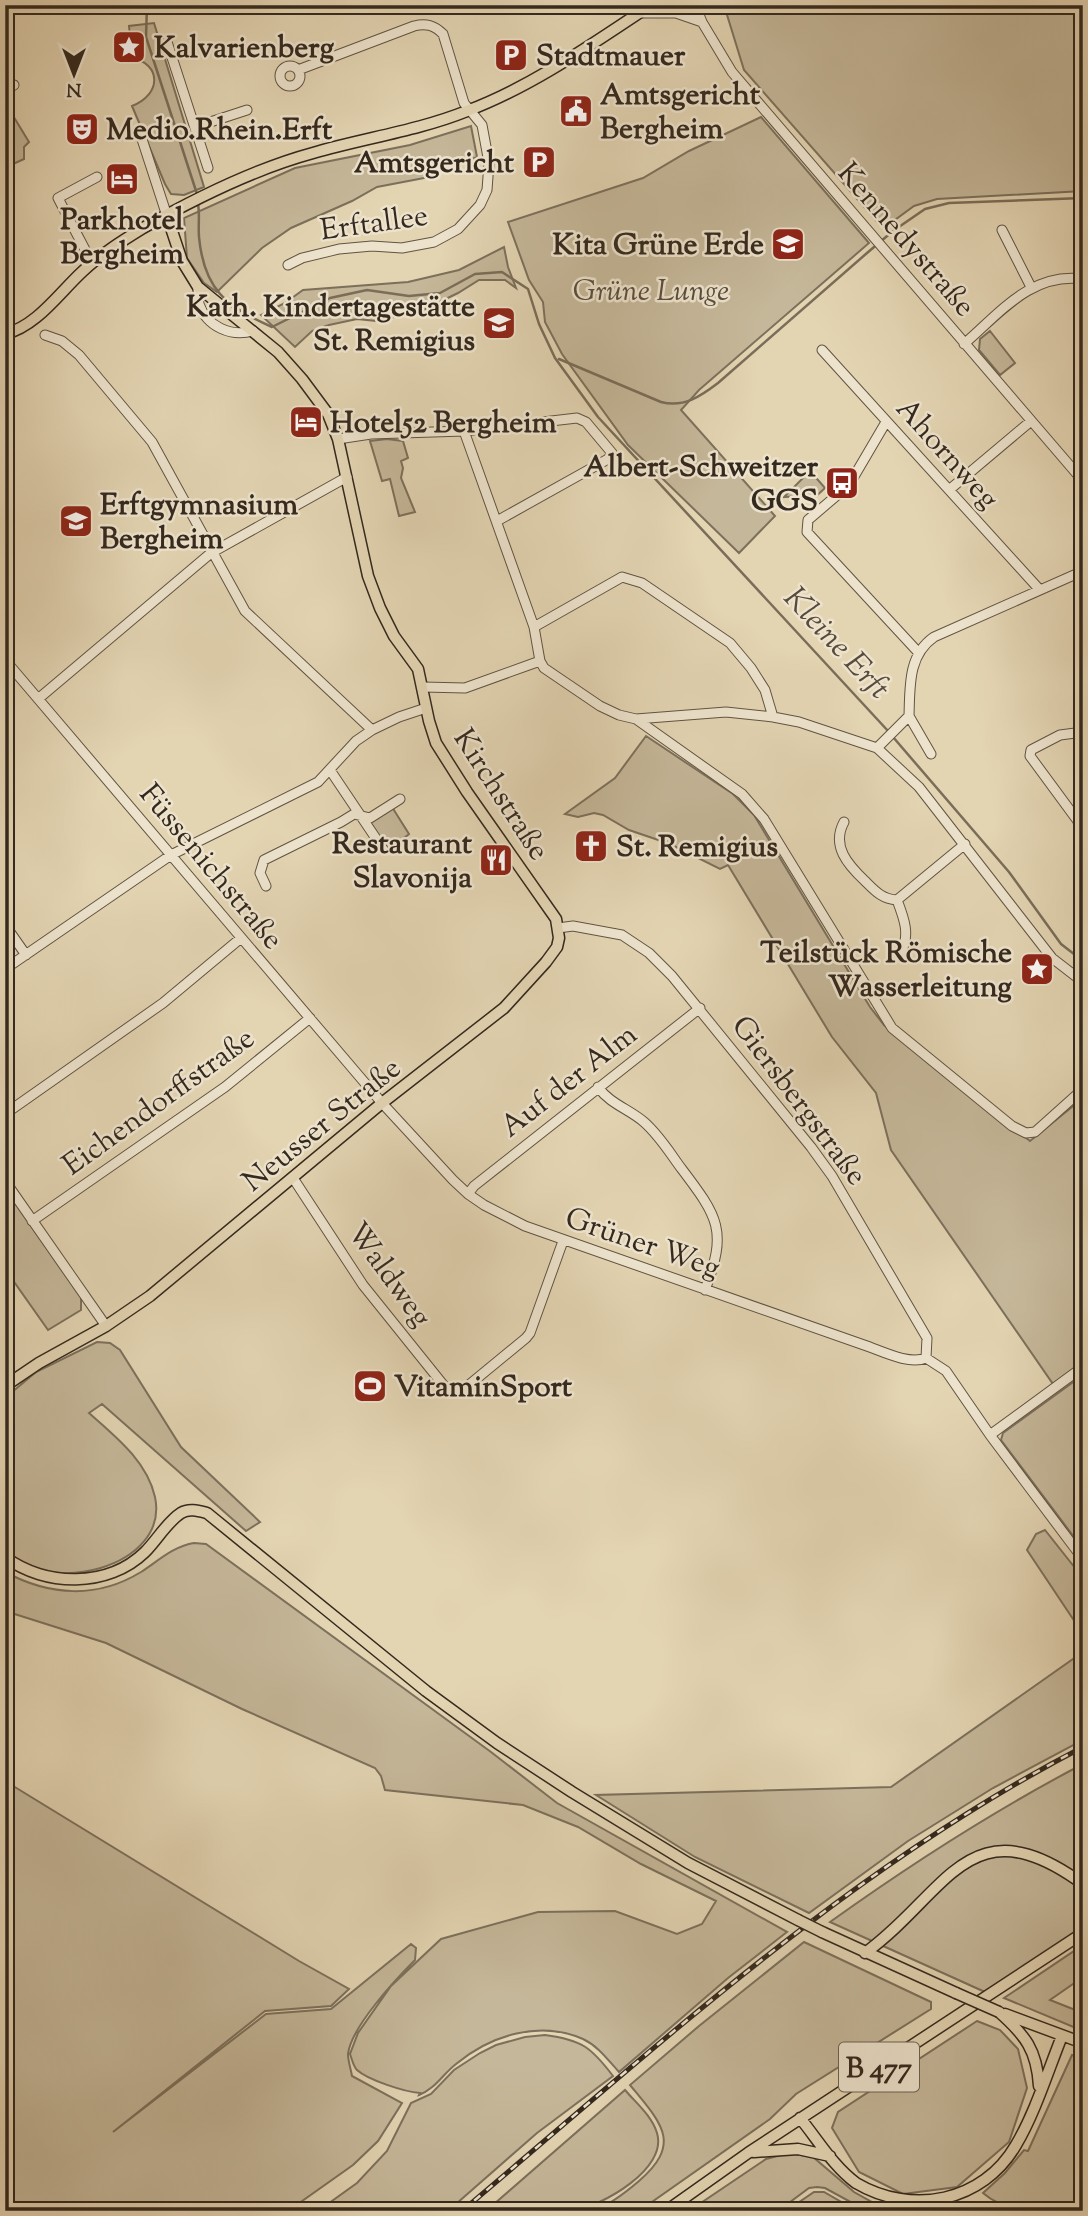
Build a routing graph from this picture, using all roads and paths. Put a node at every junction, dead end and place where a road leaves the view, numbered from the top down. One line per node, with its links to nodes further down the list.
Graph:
1 (651, 5): 3 (main road)
2 (695, 5): 4 (street, Kennedystraße)
3 (639, 13): 4 (street); 8 (main road)
4 (702, 22): 23 (street, Kennedystraße)
5 (167, 42): 9 (street)
6 (298, 70): 8 (street, Erftallee)
7 (247, 110): 9 (street)
8 (470, 110): 13 (main road); 16 (street, Erftallee)
9 (195, 127): 11 (street)
10 (139, 130): 13 (street, Kirchstraße)
11 (208, 168)
12 (97, 177): 15 (street)
13 (167, 216): 15 (main road); 18 (main road, Kirchstraße)
14 (1002, 230): 19 (street)
15 (92, 263): 21 (main road)
16 (288, 265)
17 (1083, 279): 19 (street)
18 (198, 287): 20 (main road, Kirchstraße); 20 (street, Kirchstraße)
19 (1031, 287): 23 (street)
20 (253, 331): 28 (main road, Kirchstraße)
21 (5, 334)
22 (45, 335): 33 (street)
23 (964, 344): 25 (street, Kennedystraße)
24 (822, 350): 26 (street, Ahornweg)
25 (1031, 421): 30 (street, Kennedystraße); 31 (street)
26 (886, 422): 31 (street, Ahornweg); 37 (street)
27 (464, 430): 28 (street); 32 (street); 32 (street)
28 (338, 439): 29 (main road, Kirchstraße)
29 (347, 477): 33 (street); 40 (main road, Kirchstraße)
30 (1083, 481)
31 (949, 489): 35 (street, Ahornweg)
32 (497, 521): 36 (street)
33 (212, 553): 41 (street); 46 (street)
34 (1083, 571): 35 (street)
35 (1039, 589): 37 (street)
36 (534, 628): 39 (street); 44 (street)
37 (918, 652): 43 (street)
38 (5, 660): 41 (street, Füssenichstraße)
39 (540, 662): 40 (street); 45 (street)
40 (423, 687): 42 (main road, Kirchstraße)
41 (38, 699): 57 (street, Füssenichstraße)
42 (426, 708): 46 (street); 61 (main road, Kirchstraße)
43 (909, 716): 48 (street); 49 (street)
44 (773, 717): 45 (street); 48 (street)
45 (636, 719): 70 (street)
46 (372, 730): 50 (street)
47 (1083, 732): 54 (street)
48 (881, 744): 55 (street)
49 (931, 754)
50 (330, 769): 52 (street); 57 (street)
51 (400, 799): 52 (street)
52 (363, 817): 56 (street); 58 (street)
53 (844, 822): 59 (street)
54 (1083, 828)
55 (965, 844): 59 (street); 66 (street)
56 (383, 849)
57 (171, 855): 62 (street, Füssenichstraße); 64 (street)
58 (266, 886)
59 (897, 900): 63 (street)
60 (5, 925): 64 (street)
61 (558, 928): 67 (street, Giersbergstraße); 71 (main road, Neusser Straße)
62 (241, 938): 68 (street, Füssenichstraße); 72 (street)
63 (900, 954)
64 (26, 955): 65 (street)
65 (5, 969)
66 (1083, 982)
67 (700, 1008): 69 (street, Auf der Alm); 80 (street, Giersbergstraße)
68 (310, 1018): 71 (street, Füssenichstraße); 76 (street, Eichendorffstraße)
69 (598, 1087): 75 (street, Auf der Alm); 78 (street)
70 (1083, 1089)
71 (382, 1103): 73 (main road, Neusser Straße); 75 (street, Grüner Weg)
72 (5, 1114)
73 (293, 1178): 77 (street, Waldweg); 79 (main road, Neusser Straße)
74 (5, 1181): 76 (street)
75 (468, 1194): 77 (street, Grüner Weg)
76 (32, 1221): 79 (street)
77 (563, 1241): 78 (street, Grüner Weg)
78 (705, 1290): 80 (street, Grüner Weg)
79 (106, 1326): 82 (main road, Neusser Straße)
80 (926, 1359): 83 (street)
81 (1083, 1367): 83 (street)
82 (5, 1387)
83 (990, 1435): 85 (street)
84 (5, 1557): 88 (main road, bridge)
85 (1083, 1559)
86 (1083, 1884): 88 (main road)
87 (1083, 1933): 93 (main road, B 477)
88 (865, 1953): 89 (main road, bridge)
89 (999, 2012): 90 (main road); 92 (main road)
90 (1062, 2036): 91 (main road); 92 (main road)
91 (1083, 2043)
92 (1039, 2091): 95 (main road)
93 (800, 2118): 94 (main road, B 477); 95 (main road)
94 (748, 2153): 95 (main road); 96 (main road, B 477)
95 (830, 2156)
96 (666, 2211)

